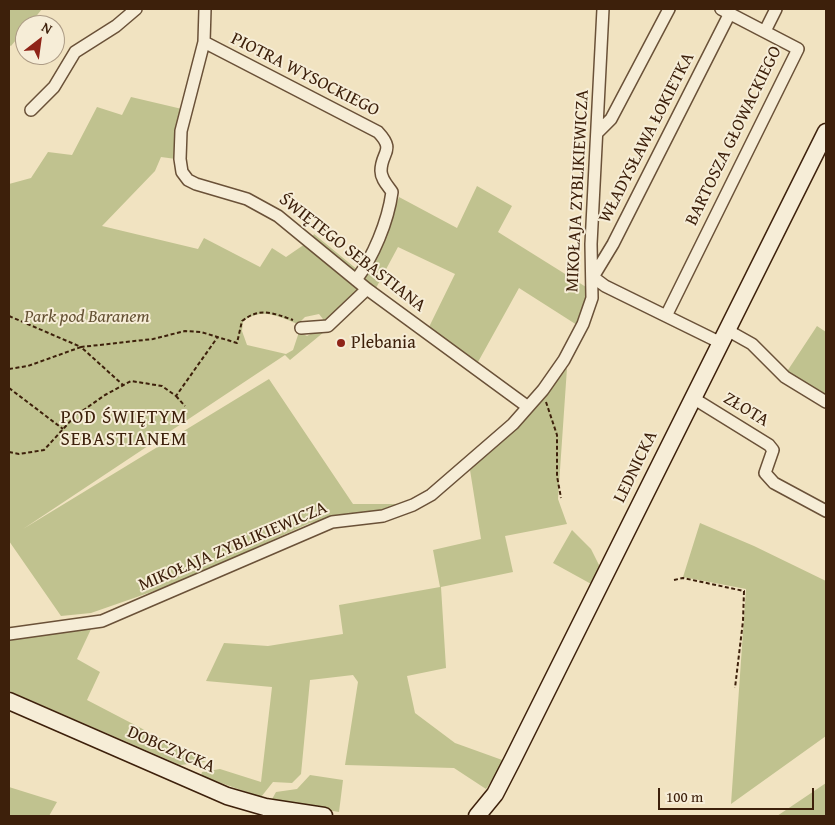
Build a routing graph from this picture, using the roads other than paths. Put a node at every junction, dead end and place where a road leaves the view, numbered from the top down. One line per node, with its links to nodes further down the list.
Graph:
1 (136, 9): 9 (street)
2 (205, 9): 8 (street, ŚWIĘTEGO SEBASTIANA)
3 (603, 9): 10 (street, MIKOŁAJA ZYBLIKIEWICZA)
4 (669, 9): 10 (street)
5 (776, 9): 7 (street)
6 (725, 11): 7 (street, BARTOSZA GŁOWACKIEGO); 12 (street, WŁADYSŁAWA ŁOKIETKA)
7 (765, 32): 15 (street, BARTOSZA GŁOWACKIEGO)
8 (204, 42): 13 (street, ŚWIĘTEGO SEBASTIANA); 13 (street, PIOTRA WYSOCKIEGO)
9 (31, 110)
10 (598, 132): 12 (street, MIKOŁAJA ZYBLIKIEWICZA)
11 (826, 132): 17 (main road, LEDNICKA)
12 (593, 277): 15 (street); 20 (street, MIKOŁAJA ZYBLIKIEWICZA)
13 (356, 280): 14 (street, ŚWIĘTEGO SEBASTIANA)
14 (367, 289): 16 (street); 20 (street, ŚWIĘTEGO SEBASTIANA)
15 (666, 316): 17 (street)
16 (301, 328)
17 (724, 336): 18 (main road, LEDNICKA); 19 (street)
18 (693, 398): 21 (street, ZŁOTA); 26 (main road, LEDNICKA)
19 (826, 402)
20 (528, 407): 22 (street, MIKOŁAJA ZYBLIKIEWICZA)
21 (826, 511)
22 (9, 634)
23 (9, 701): 24 (main road, DOBCZYCKA)
24 (264, 811): 25 (main road, DOBCZYCKA)
25 (324, 816)
26 (477, 816)

